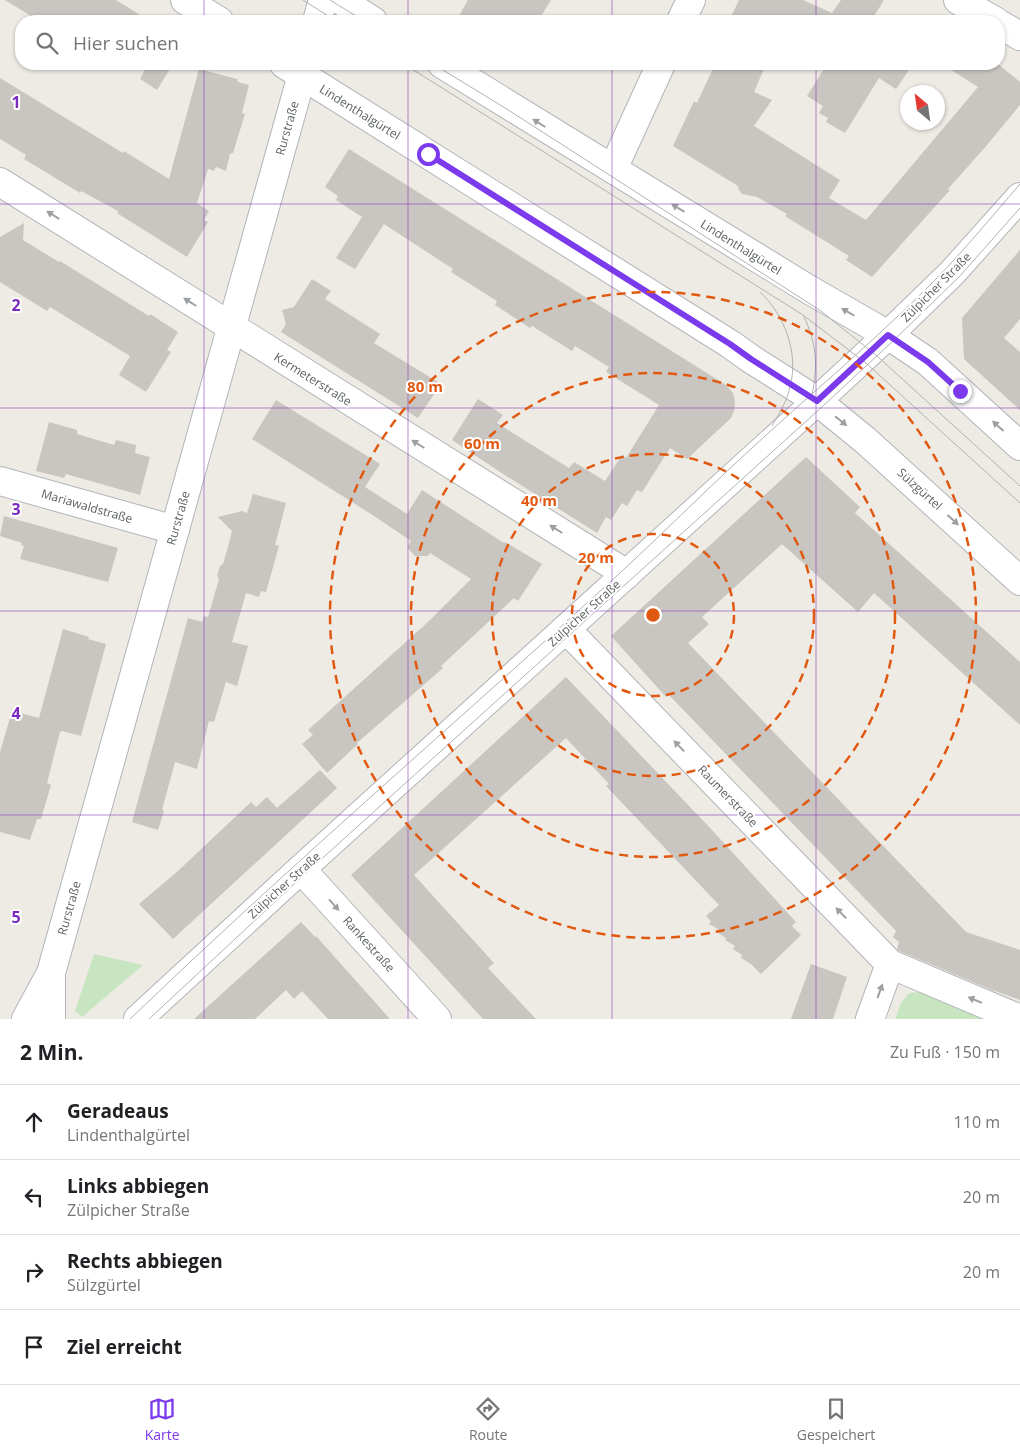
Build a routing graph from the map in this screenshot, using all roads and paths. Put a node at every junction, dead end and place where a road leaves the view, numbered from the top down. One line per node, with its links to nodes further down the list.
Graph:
1 (185, 0): 6 (street)
2 (323, 0): 7 (street)
3 (340, 0): 8 (street)
4 (691, 0): 9 (street)
5 (958, 0): 10 (street)
6 (209, 15)
7 (319, 15)
8 (364, 15)
9 (684, 15)
10 (984, 15)
11 (1005, 27): 12 (street)
12 (1020, 36)
13 (296, 70): 20 (street, Rurstraße)
14 (300, 70): 22 (street, Lindenthalgürtel)
15 (452, 70): 17 (street, Lindenthalgürtel, one-way to 15)
16 (658, 70): 17 (street)
17 (613, 168): 21 (street, Lindenthalgürtel, one-way to 17)
18 (0, 182): 20 (street, Kermeterstraße, one-way to 18)
19 (1020, 196): 21 (street, Zülpicher Straße)
20 (231, 328): 25 (street, Rurstraße); 26 (street, Kermeterstraße, one-way to 20)
21 (888, 335): 22 (street, Zülpicher Straße); 23 (street, one-way to 21)
22 (817, 401): 26 (street, Zülpicher Straße); 27 (street, Sülzgürtel, one-way to 27)
23 (1020, 446)
24 (0, 481): 25 (street, Mariawaldstraße)
25 (175, 530): 31 (street, Rurstraße)
26 (626, 575): 28 (street, Zülpicher Straße)
27 (1020, 581)
28 (566, 629): 29 (street, Zülpicher Straße); 30 (street, Raumerstraße, one-way to 28)
29 (301, 869): 34 (street, Zülpicher Straße); 35 (street, Rankestraße, one-way to 35)
30 (890, 964): 36 (street, one-way to 30); 37 (street, Raumerstraße, one-way to 30)
31 (52, 973): 32 (street, Rurstraße); 33 (street, Rurstraße)
32 (26, 1019)
33 (51, 1019)
34 (138, 1019)
35 (437, 1019)
36 (870, 1019)
37 (1020, 1019)

